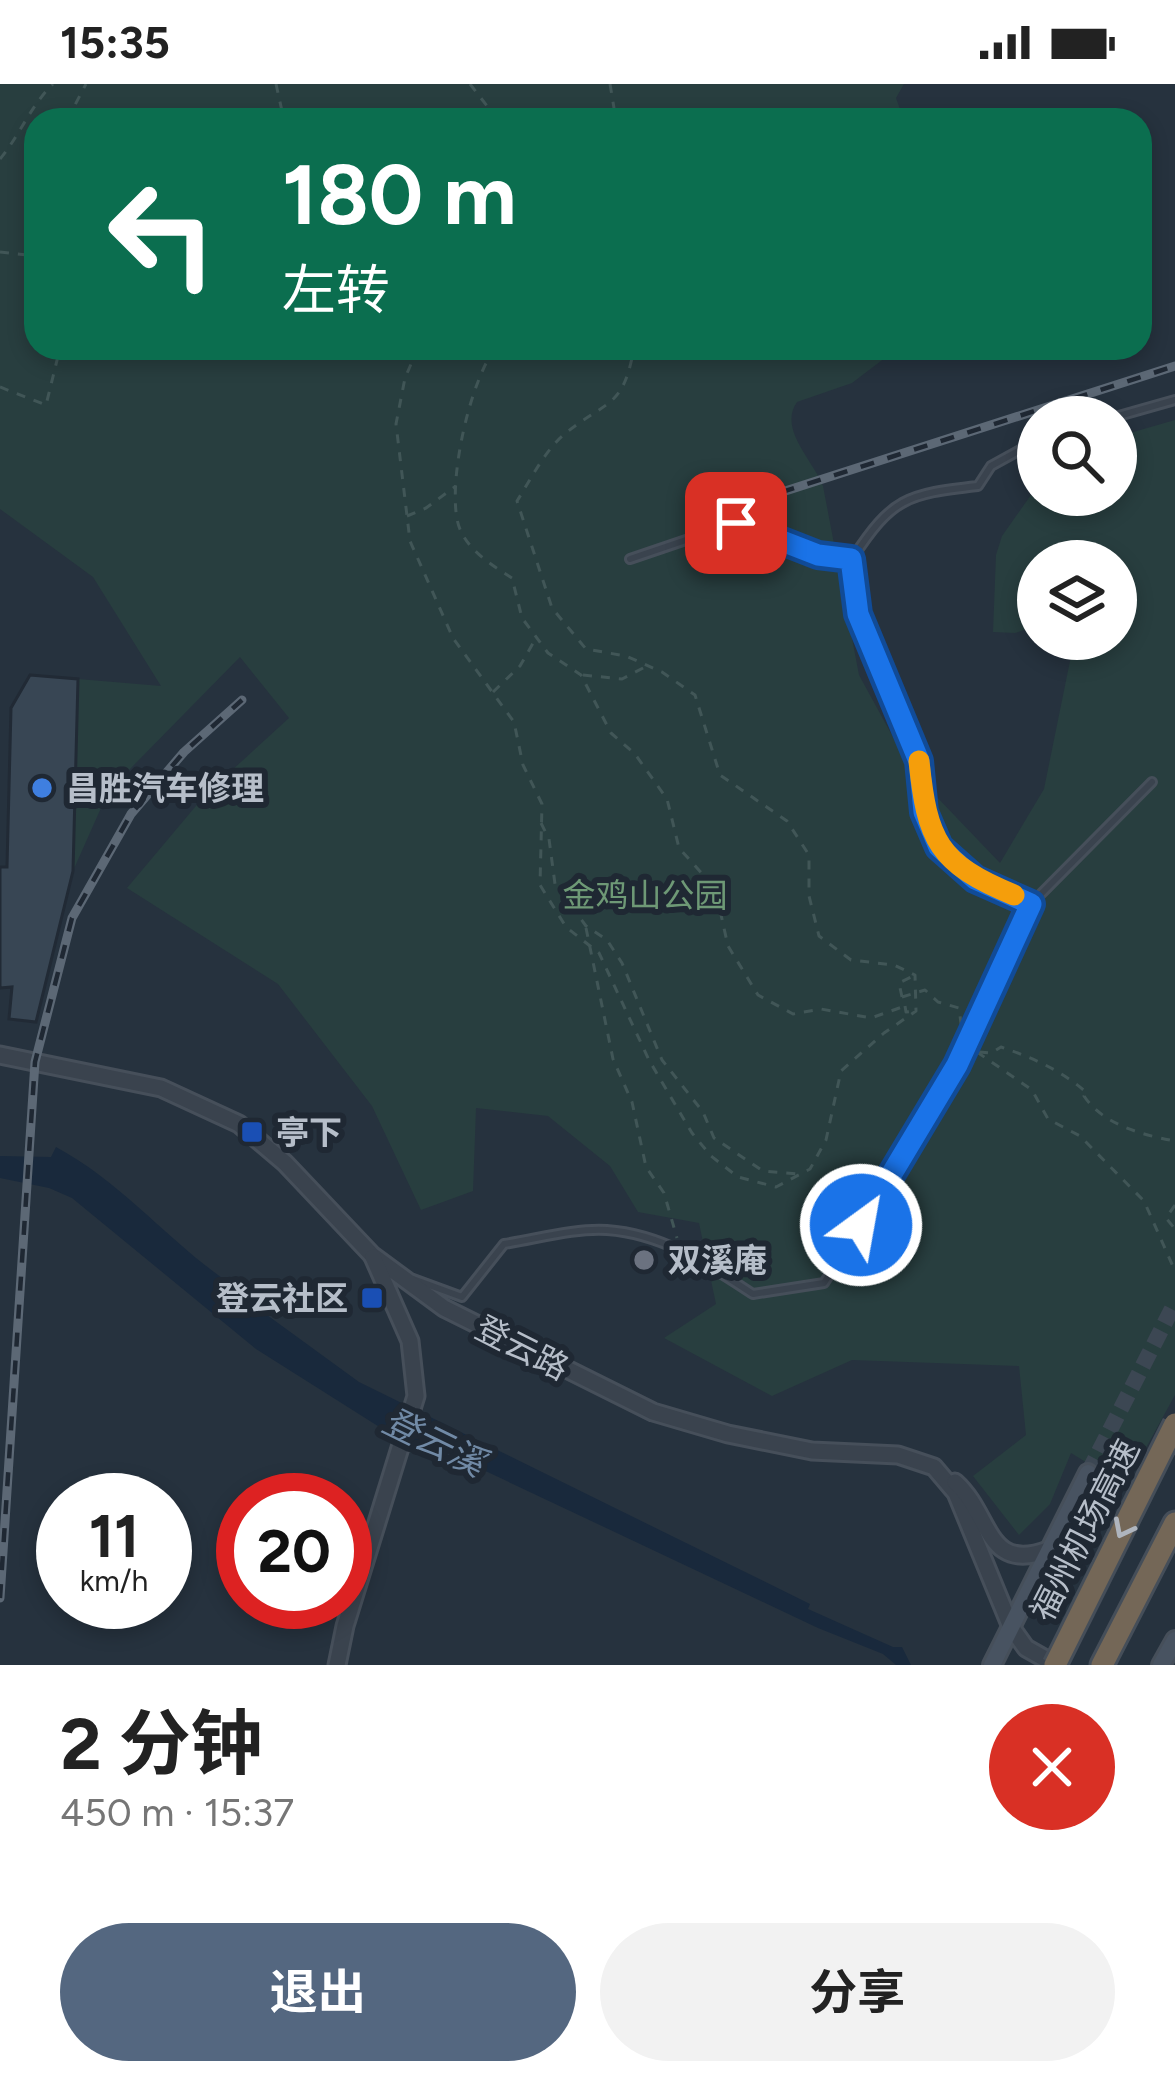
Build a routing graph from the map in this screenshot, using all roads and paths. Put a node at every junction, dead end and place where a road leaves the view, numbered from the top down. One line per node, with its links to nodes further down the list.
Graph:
1 (53, 84): 3 (path)
2 (470, 84): 4 (path)
3 (34, 108)
4 (489, 108)
5 (24, 129): 6 (path)
6 (0, 159)
7 (57, 360): 11 (path)
8 (413, 360): 16 (path, bridge)
9 (486, 360): 15 (path)
10 (632, 360): 20 (path, bridge)
11 (0, 387)
12 (1175, 400): 13 (lane)
13 (1137, 411)
14 (1017, 452): 18 (lane)
15 (458, 485): 16 (path); 19 (path)
16 (407, 516): 22 (path, bridge)
17 (630, 559): 18 (lane)
18 (851, 559): 25 (lane)
19 (536, 638): 21 (path); 22 (path)
20 (647, 666): 21 (path); 27 (path, bridge)
21 (581, 675): 29 (path)
22 (493, 692): 24 (path, bridge)
23 (1152, 782): 25 (lane)
24 (541, 823): 26 (path); 35 (path, bridge)
25 (1031, 904): 31 (lane)
26 (586, 926): 35 (path); 38 (path)
27 (915, 975): 28 (path); 30 (path, bridge)
28 (902, 997): 29 (path); 31 (path)
29 (905, 1006): 30 (path)
30 (916, 1011): 35 (path, bridge)
31 (970, 1035): 32 (path); 38 (lane)
32 (977, 1052): 34 (path); 40 (path)
33 (0, 1055): 39 (street, 登云路)
34 (1175, 1141)
35 (798, 1174)
36 (1175, 1205): 37 (path)
37 (1175, 1229)
38 (679, 1248): 41 (lane)
39 (372, 1255): 41 (street, 登云路); 51 (street)
40 (1175, 1271)
41 (399, 1276): 43 (street, 登云路)
42 (1175, 1424): 52 (highway, 福州机场高速, one-way to 52, bridge)
43 (943, 1473): 45 (street, 登云路); 48 (street)
44 (1088, 1473): 47 (main road)
45 (960, 1486): 47 (street); 48 (street)
46 (1175, 1522): 53 (highway)
47 (1048, 1550): 48 (main road)
48 (1011, 1627): 50 (main road); 52 (street)
49 (1175, 1640): 54 (main road)
50 (993, 1662)
51 (337, 1665)
52 (1055, 1665)
53 (1102, 1665)
54 (1161, 1665)

